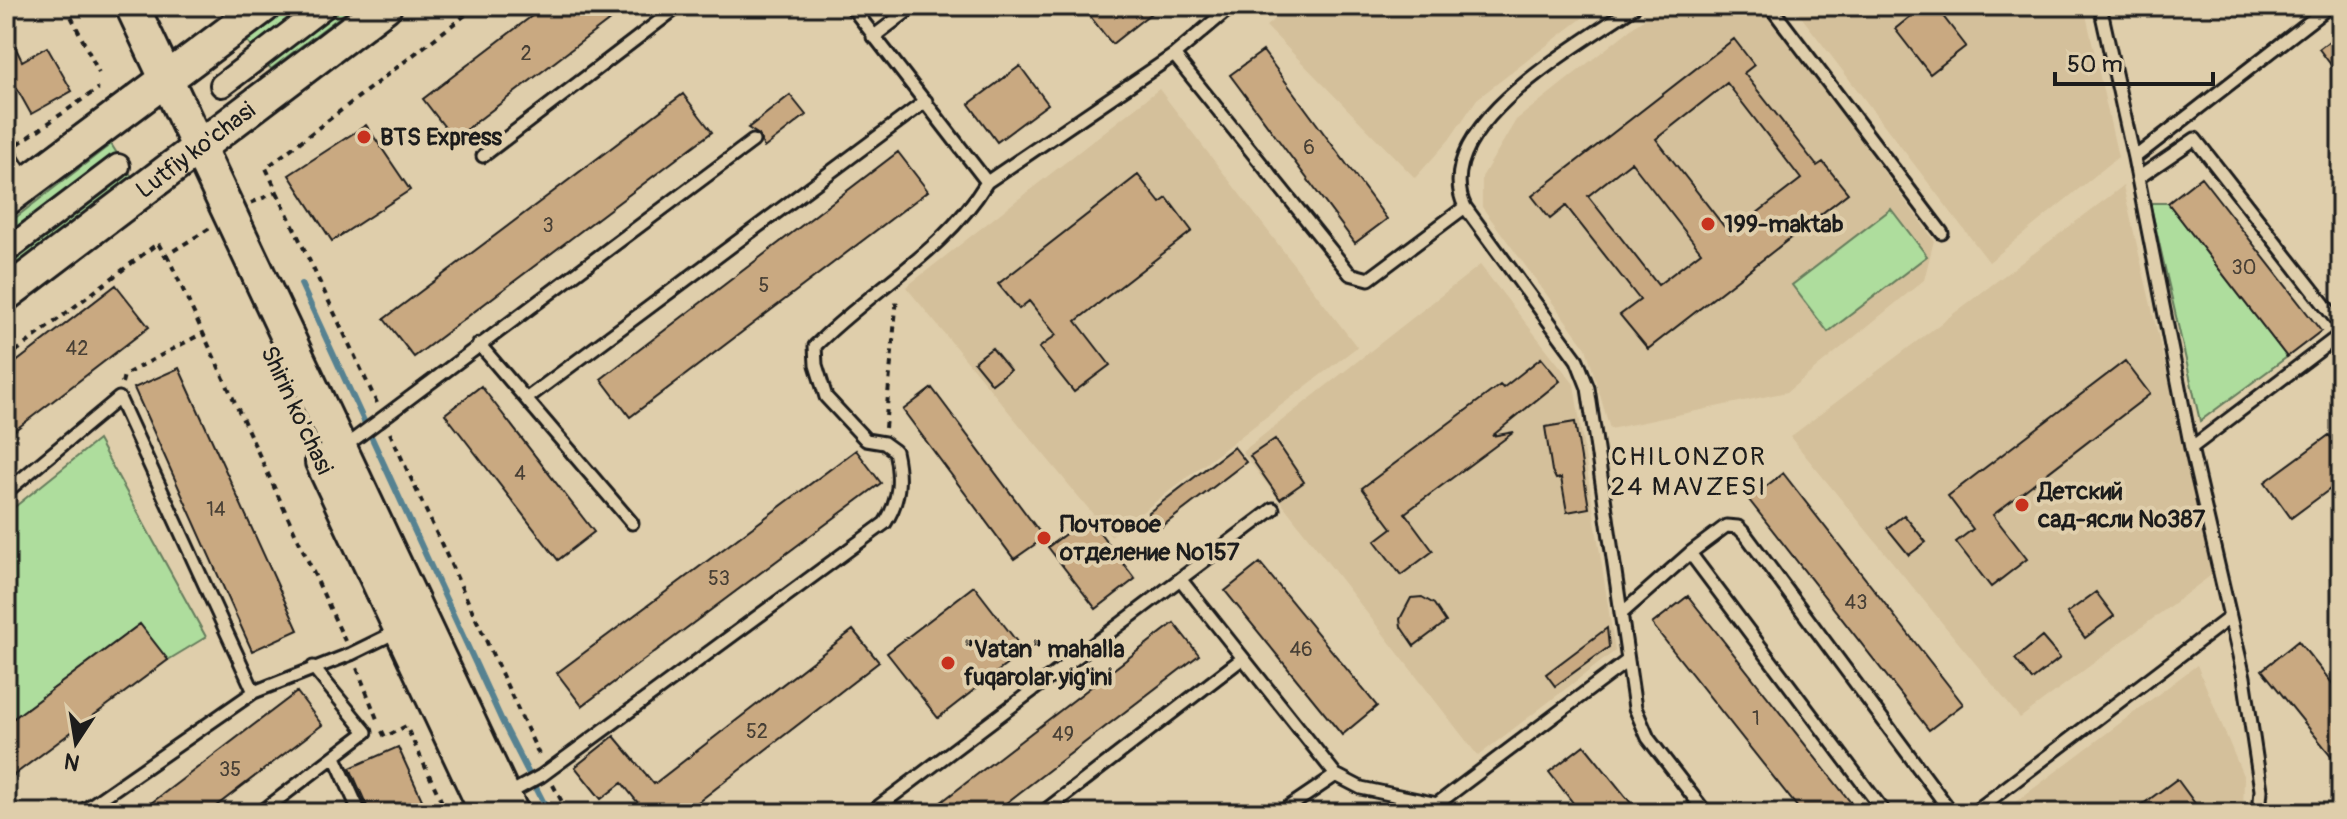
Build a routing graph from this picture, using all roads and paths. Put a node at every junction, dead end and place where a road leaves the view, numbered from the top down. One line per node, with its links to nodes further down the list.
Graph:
1 (66, 6): 19 (path)
2 (109, 6): 21 (main road, Shirin ko'chasi)
3 (132, 6): 21 (main road)
4 (190, 6): 5 (path)
5 (204, 6)
6 (264, 6): 21 (main road)
7 (325, 6): 20 (street)
8 (385, 6): 26 (main road, Lutfiy ko'chasi)
9 (679, 6): 27 (lane)
10 (851, 6): 17 (lane)
11 (914, 6): 17 (lane)
12 (1232, 6): 18 (lane)
13 (1635, 6): 34 (lane)
14 (1770, 6): 35 (lane)
15 (2100, 6): 28 (lane)
16 (2330, 6): 28 (lane)
17 (873, 37): 23 (lane)
18 (1174, 55): 31 (lane); 34 (lane)
19 (99, 73)
20 (222, 85)
21 (158, 86): 26 (main road, Shirin ko'chasi); 32 (main road)
22 (99, 88): 25 (path)
23 (926, 101): 31 (lane); 45 (lane)
24 (753, 141): 43 (lane)
25 (7, 150): 32 (lane)
26 (190, 155): 39 (main road, Lutfiy ko'chasi); 49 (main road, Shirin ko'chasi); 57 (main road, Shirin ko'chasi)
27 (483, 156)
28 (2134, 158): 30 (lane)
29 (118, 166): 36 (street)
30 (2138, 178): 40 (lane); 48 (lane)
31 (987, 182): 38 (lane)
32 (16, 191)
33 (277, 192): 46 (path)
34 (1465, 207): 55 (lane)
35 (1942, 233)
36 (6, 251)
37 (167, 255): 41 (path)
38 (898, 278): 47 (path); 47 (lane)
39 (6, 294)
40 (2341, 326)
41 (203, 333): 44 (path); 58 (path)
42 (2341, 334): 48 (lane)
43 (479, 344): 45 (lane); 46 (lane)
44 (119, 398): 50 (lane); 62 (lane)
45 (526, 399): 52 (lane)
46 (383, 417): 49 (lane); 64 (path)
47 (884, 443): 64 (lane)
48 (2191, 448): 56 (lane)
49 (341, 449): 66 (main road, Shirin ko'chasi)
50 (6, 492)
51 (1273, 509): 54 (lane)
52 (632, 523)
53 (1690, 553): 55 (lane); 76 (lane); 77 (lane)
54 (1181, 580): 59 (lane); 72 (lane)
55 (1621, 614): 60 (lane)
56 (2229, 618): 78 (lane); 79 (lane)
57 (400, 630): 58 (lane); 66 (main road, Shirin ko'chasi)
58 (351, 654): 61 (lane); 70 (path)
59 (1243, 658): 65 (lane); 73 (lane)
60 (1627, 661): 65 (lane); 75 (lane)
61 (313, 667): 62 (lane); 63 (lane)
62 (254, 692): 67 (lane)
63 (335, 757): 68 (lane); 69 (lane)
64 (544, 774): 66 (lane); 71 (path)
65 (1336, 775): 74 (lane)
66 (507, 802)
67 (80, 813)
68 (260, 813)
69 (360, 813)
70 (447, 813)
71 (568, 813)
72 (870, 813)
73 (1042, 813)
74 (1280, 813)
75 (1706, 813)
76 (1885, 813)
77 (1952, 813)
78 (1973, 813)
79 (2259, 813)

